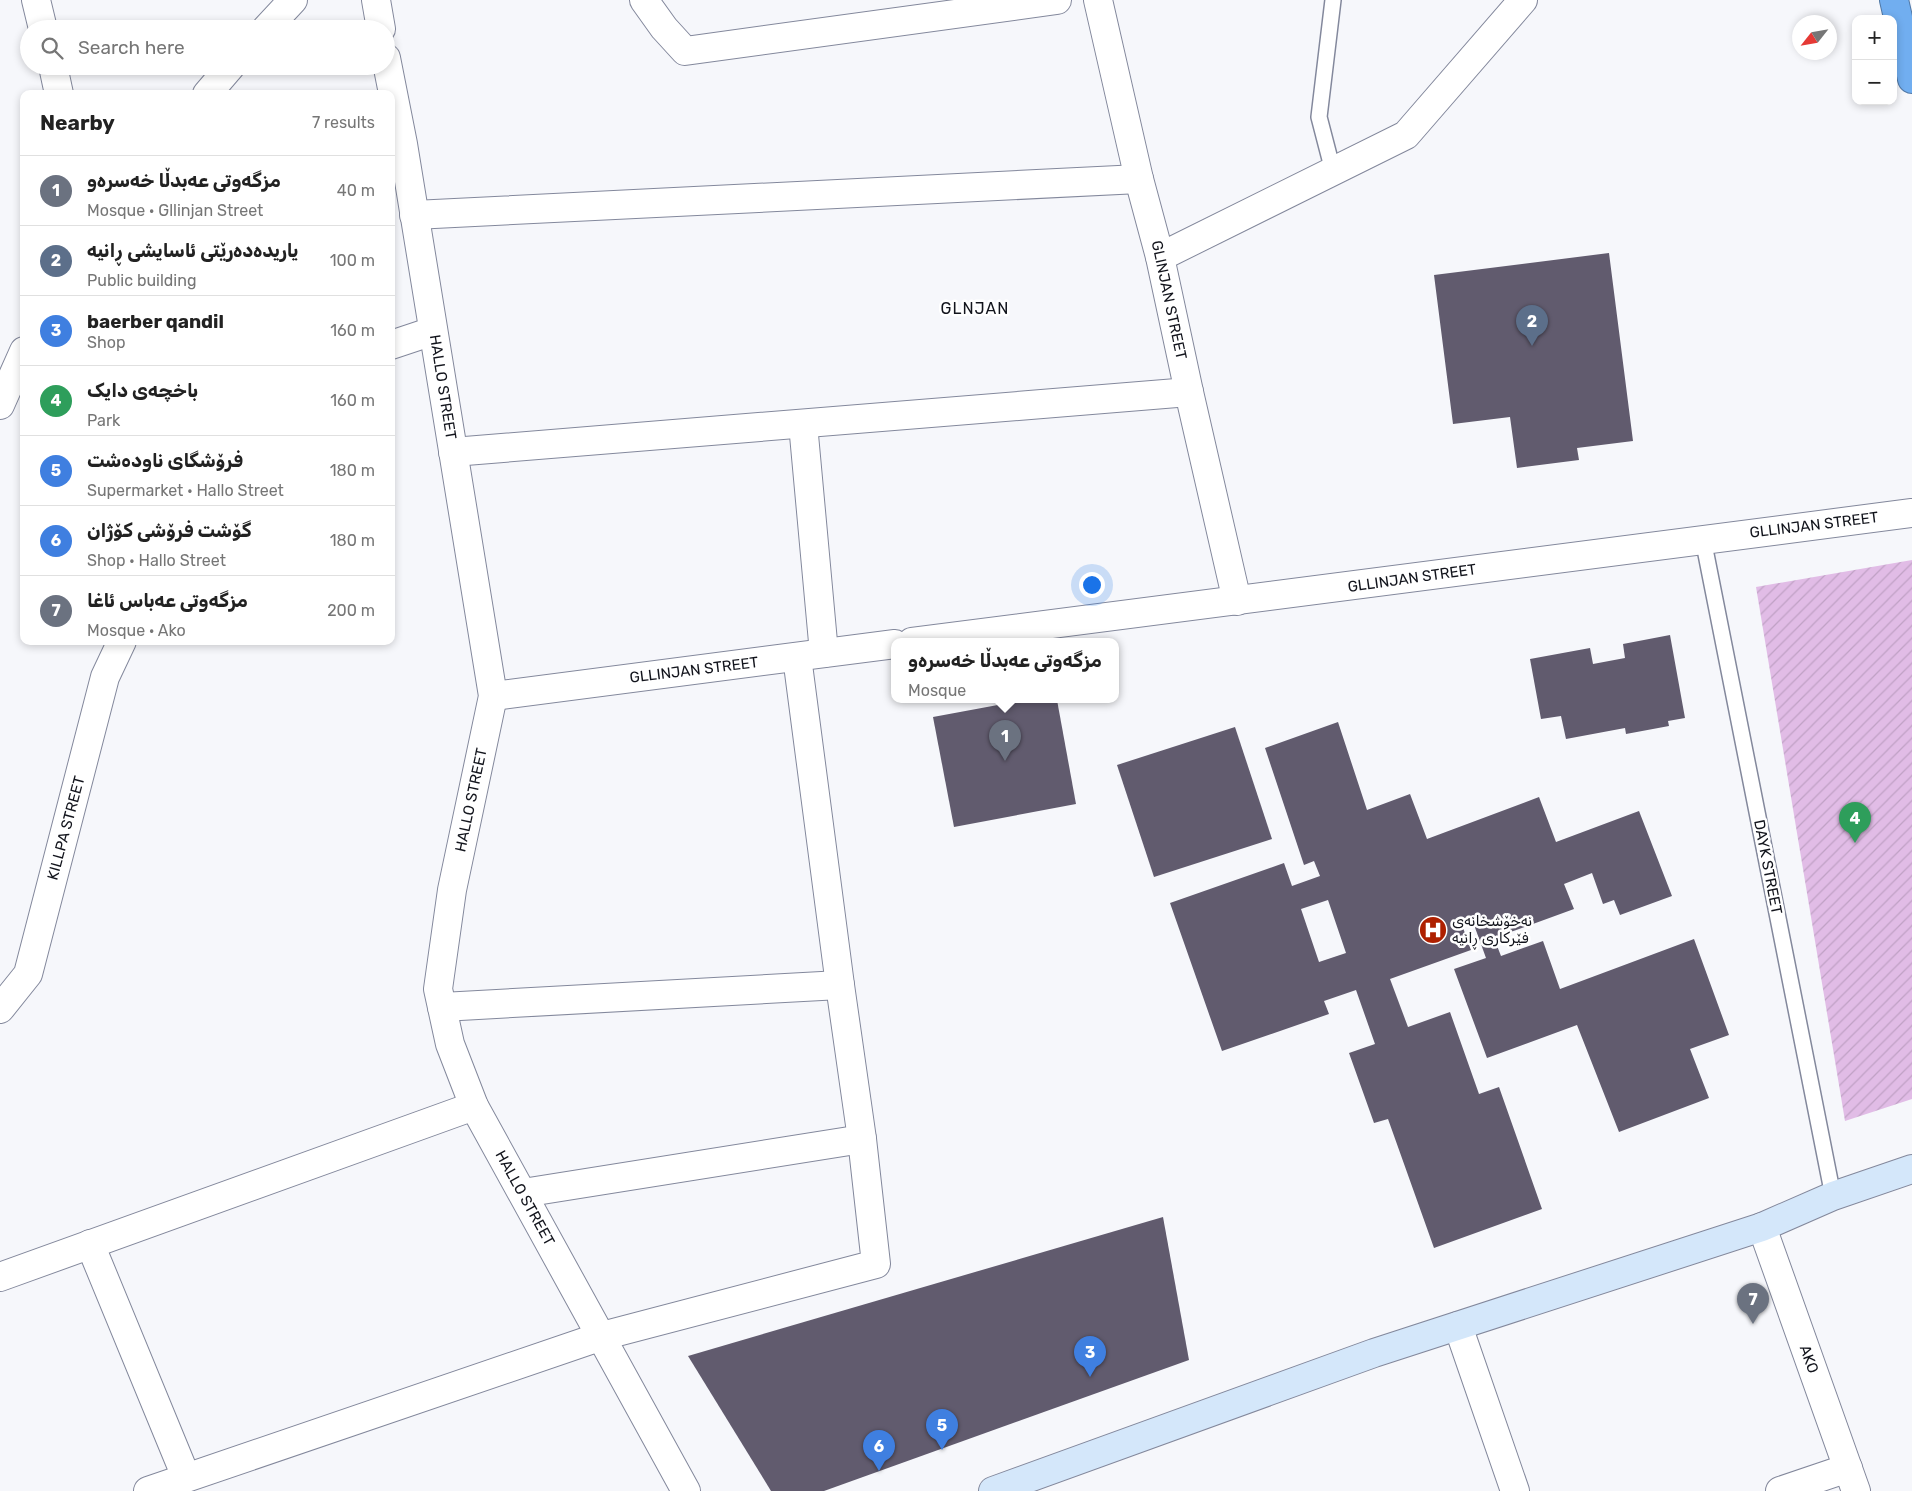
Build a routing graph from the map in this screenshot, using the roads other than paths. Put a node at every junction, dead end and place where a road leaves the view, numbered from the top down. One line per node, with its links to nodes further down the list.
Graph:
1 (36, 0): 10 (street)
2 (293, 0): 11 (street)
3 (376, 0): 12 (street)
4 (644, 0): 5 (street)
5 (1057, 0)
6 (1098, 0): 23 (street, GLINJAN STREET)
7 (1332, 0): 22 (lane)
8 (1523, 0): 22 (street)
9 (1894, 0): 16 (highway)
10 (41, 20)
11 (274, 20)
12 (379, 20)
13 (55, 75): 17 (street)
14 (223, 75): 18 (street)
15 (388, 75): 19 (street, HALLO STREET)
16 (1912, 79)
17 (59, 90)
18 (210, 90)
19 (390, 90)
20 (395, 130): 21 (street, HALLO STREET)
21 (397, 146): 24 (street, HALLO STREET)
22 (1333, 171): 25 (street)
23 (1139, 179): 24 (street); 25 (street, GLINJAN STREET)
24 (414, 216): 26 (street, HALLO STREET)
25 (1160, 257): 29 (street, GLINJAN STREET)
26 (433, 331): 27 (street); 32 (street, HALLO STREET)
27 (395, 344)
28 (20, 360): 30 (street)
29 (1189, 392): 31 (street); 35 (street, GLINJAN STREET)
30 (0, 405)
31 (803, 424): 32 (street); 39 (street)
32 (453, 452): 41 (street, HALLO STREET)
33 (1912, 513): 34 (street, GLLINJAN STREET)
34 (1703, 539): 35 (street, GLLINJAN STREET); 49 (lane, DAYK STREET)
35 (1237, 601): 36 (street, GLLINJAN STREET)
36 (944, 638)
37 (120, 645): 44 (street, KILLPA STREET)
38 (891, 645): 39 (street, GLLINJAN STREET)
39 (824, 654): 40 (street, GLLINJAN STREET)
40 (797, 657): 41 (street, GLLINJAN STREET); 42 (street)
41 (494, 696): 43 (street, HALLO STREET)
42 (840, 985): 43 (street); 46 (street)
43 (442, 1007): 45 (street, HALLO STREET)
44 (0, 1009)
45 (474, 1106): 48 (street, HALLO STREET); 51 (street)
46 (862, 1139): 48 (street); 54 (street)
47 (1912, 1169): 49 (street)
48 (522, 1193): 54 (street, HALLO STREET)
49 (1833, 1196): 50 (street)
50 (1762, 1228): 53 (street); 56 (street, AKO)
51 (90, 1244): 52 (street); 55 (street)
52 (0, 1277)
53 (1458, 1326): 59 (street); 60 (street)
54 (602, 1336): 55 (street); 58 (street, HALLO STREET)
55 (186, 1477): 57 (street)
56 (1852, 1480): 61 (street)
57 (148, 1491)
58 (686, 1491)
59 (993, 1491)
60 (1515, 1491)
61 (1780, 1491)

